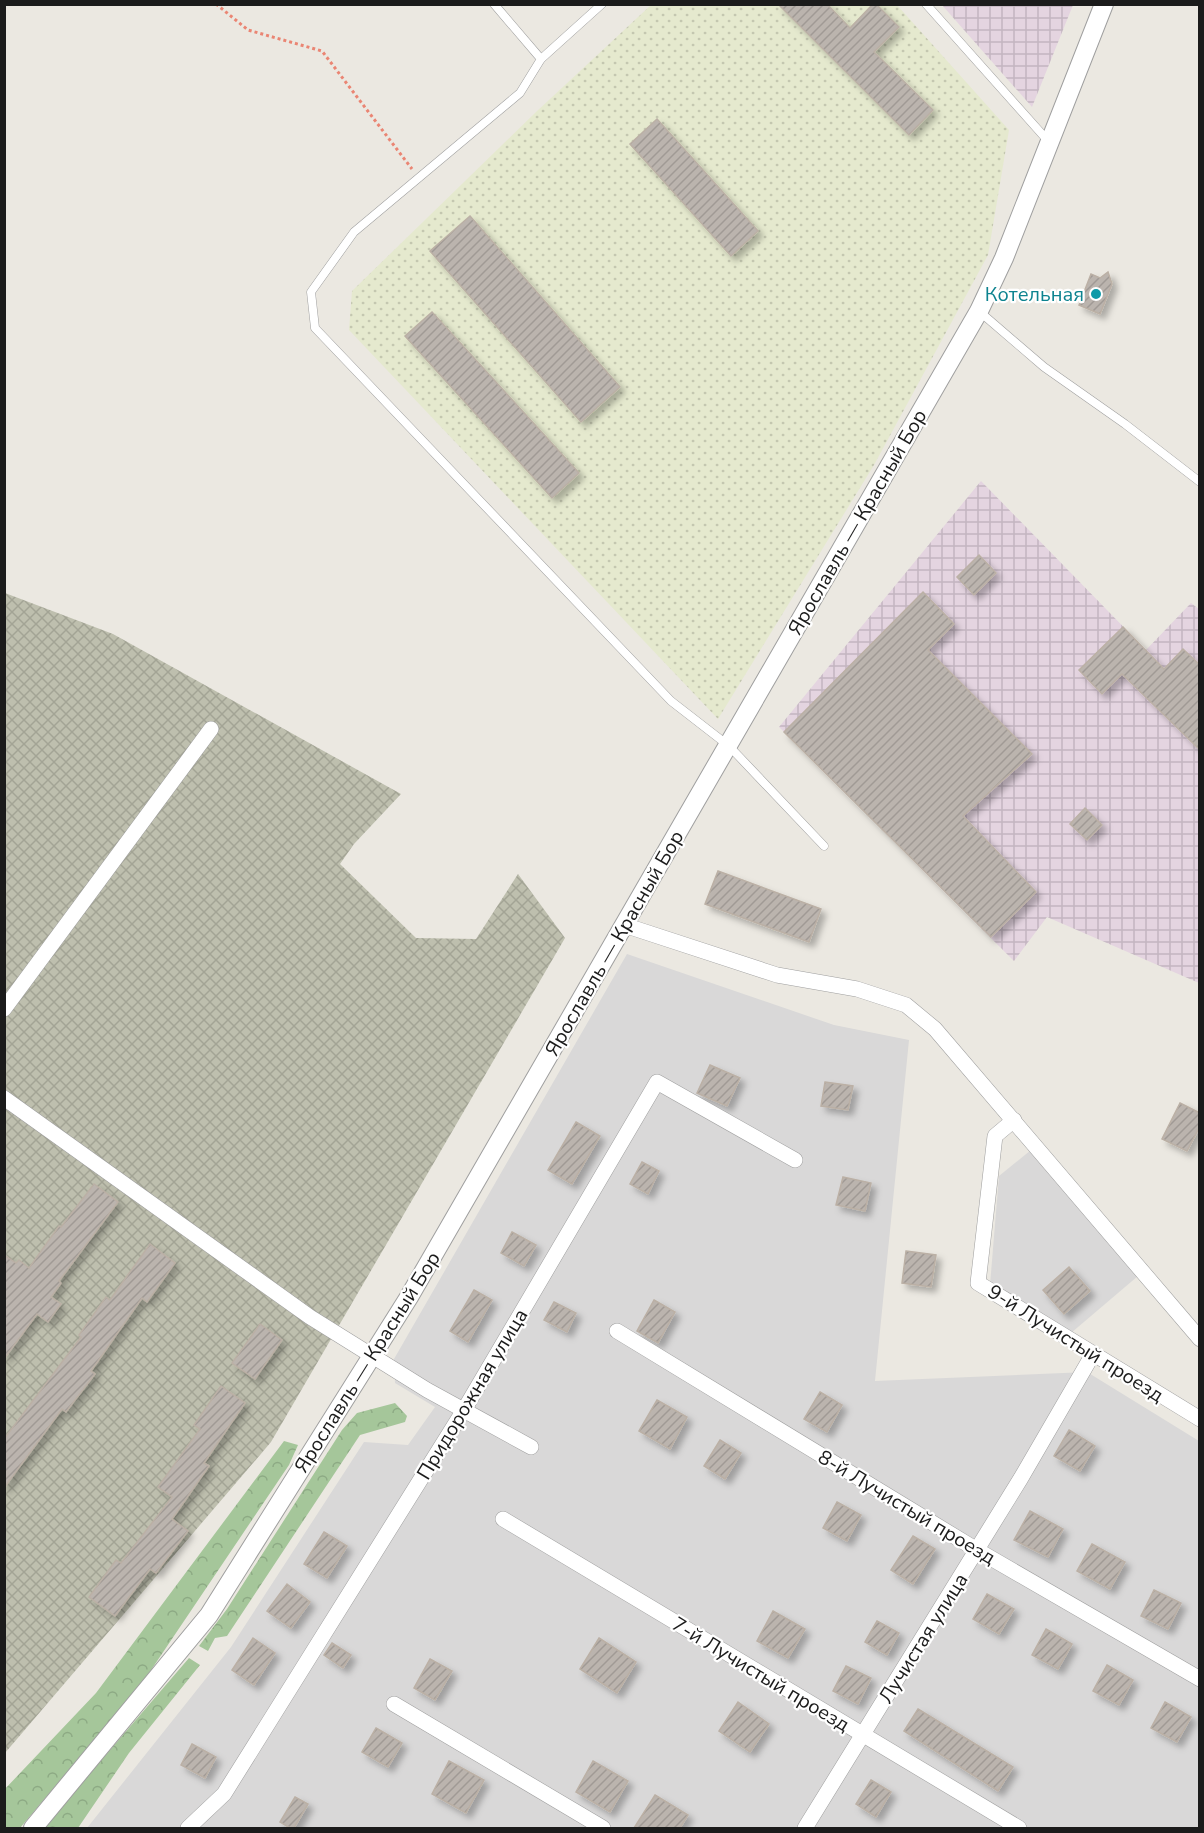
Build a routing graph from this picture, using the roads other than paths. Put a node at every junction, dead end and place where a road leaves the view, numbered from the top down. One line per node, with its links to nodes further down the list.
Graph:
1 (494, 4): 5 (lane)
2 (602, 4): 5 (lane)
3 (927, 4): 6 (lane)
4 (1104, 4): 6 (street, Ярославль — Красный Бор)
5 (541, 59): 10 (lane)
6 (1049, 142): 7 (street, Ярославль — Красный Бор)
7 (979, 311): 8 (lane); 10 (street, Ярославль — Красный Бор)
8 (1200, 482)
9 (211, 729): 13 (street)
10 (729, 746): 11 (lane); 12 (street, Ярославль — Красный Бор)
11 (824, 846)
12 (624, 925): 15 (street); 20 (street, Ярославль — Красный Бор)
13 (4, 1009)
14 (4, 1098): 20 (street)
15 (1014, 1120): 18 (street); 19 (street, 9-й Лучистый проезд)
16 (795, 1160): 21 (street, Придорожная улица)
17 (617, 1330): 25 (street, 8-й Лучистый проезд)
18 (1200, 1338)
19 (1093, 1354): 22 (street, 9-й Лучистый проезд); 25 (street, Лучистая улица)
20 (372, 1356): 21 (street); 29 (street, Ярославль — Красный Бор)
21 (464, 1410): 23 (street); 30 (street, Придорожная улица)
22 (1200, 1419)
23 (531, 1447)
24 (503, 1519): 28 (street, 7-й Лучистый проезд)
25 (977, 1550): 26 (street, 8-й Лучистый проезд); 28 (street, Лучистая улица)
26 (1200, 1679)
27 (394, 1704): 31 (street)
28 (863, 1735): 32 (street, Лучистая улица); 33 (street, 7-й Лучистый проезд)
29 (33, 1828)
30 (188, 1828)
31 (603, 1828)
32 (806, 1828)
33 (1019, 1828)

